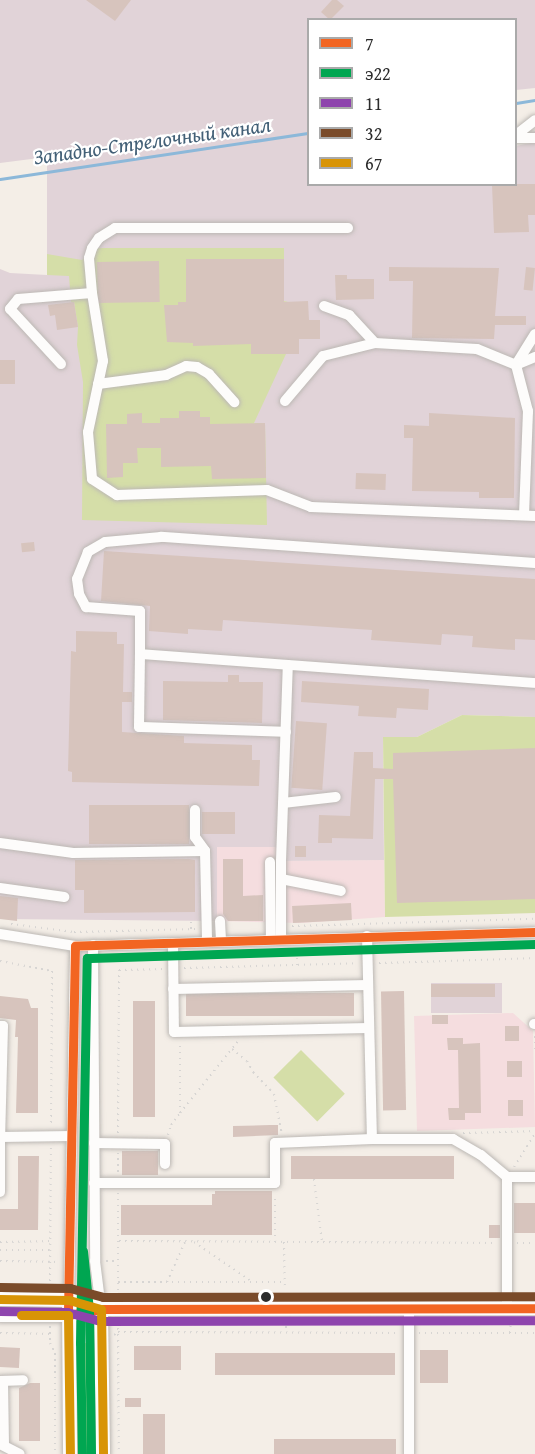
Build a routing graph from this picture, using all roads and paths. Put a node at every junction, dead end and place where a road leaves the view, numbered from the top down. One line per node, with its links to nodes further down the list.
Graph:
1 (535, 120): 2 (street)
2 (517, 136)
3 (517, 137): 4 (street)
4 (535, 138)
5 (348, 228): 6 (street)
6 (92, 293): 11 (street); 13 (street)
7 (324, 306): 9 (street)
8 (535, 334): 12 (street)
9 (375, 344): 12 (street); 14 (street)
10 (535, 357): 12 (street)
11 (61, 364)
12 (516, 365): 16 (street)
13 (98, 384): 15 (street); 17 (street)
14 (285, 401)
15 (234, 402)
16 (531, 410): 17 (street)
17 (529, 515)
18 (535, 563): 19 (street)
19 (140, 654): 20 (street); 22 (street)
20 (288, 665): 21 (street); 22 (street)
21 (535, 683)
22 (285, 732): 24 (street)
23 (336, 797): 24 (street)
24 (283, 803): 29 (street)
25 (195, 810): 27 (street)
26 (0, 843): 27 (street)
27 (205, 851): 38 (street)
28 (270, 862): 43 (street)
29 (281, 879): 31 (street); 37 (street)
30 (0, 888): 32 (street)
31 (341, 891)
32 (64, 897)
33 (535, 919): 37 (path)
34 (220, 921): 45 (street)
35 (191, 922): 39 (path)
36 (8, 923): 39 (path)
37 (281, 927): 43 (street)
38 (207, 928): 39 (path); 44 (street)
39 (191, 929)
40 (535, 932): 42 (street)
41 (0, 934): 48 (street)
42 (367, 936): 43 (street); 51 (street)
43 (276, 939): 45 (street)
44 (207, 941): 45 (street); 46 (street)
45 (220, 941)
46 (173, 943): 47 (street); 52 (street)
47 (93, 945): 48 (street); 69 (street)
48 (75, 946): 65 (street)
49 (535, 958): 51 (path)
50 (0, 961): 53 (path)
51 (367, 963): 52 (path); 54 (street)
52 (173, 969): 55 (street); 71 (path)
53 (52, 971)
54 (368, 985): 55 (street); 58 (street)
55 (173, 989): 60 (street)
56 (535, 1024): 62 (path)
57 (0, 1026): 66 (street)
58 (369, 1028): 59 (street); 67 (street)
59 (246, 1031): 60 (street); 61 (path)
60 (180, 1032): 63 (path)
61 (232, 1049): 63 (path); 70 (path)
62 (535, 1052)
63 (180, 1113): 72 (path)
64 (535, 1132): 68 (path); 74 (path)
65 (72, 1136): 66 (street); 104 (street)
66 (0, 1137): 80 (street)
67 (372, 1139): 68 (street); 70 (street)
68 (453, 1139): 74 (street)
69 (94, 1143): 71 (street); 77 (street)
70 (282, 1143): 79 (street)
71 (118, 1144): 72 (street); 78 (path)
72 (165, 1144): 73 (street)
73 (165, 1164)
74 (507, 1177): 75 (street); 89 (street)
75 (535, 1177)
76 (314, 1179): 88 (path)
77 (94, 1183): 78 (street); 106 (street)
78 (118, 1183): 79 (street); 81 (path)
79 (275, 1183): 86 (path)
80 (0, 1192)
81 (119, 1241): 84 (path); 94 (path)
82 (0, 1242): 83 (path)
83 (51, 1242)
84 (185, 1242): 85 (path); 98 (path)
85 (194, 1242): 86 (path); 99 (path)
86 (275, 1242): 87 (path)
87 (284, 1242): 88 (path); 100 (path)
88 (322, 1242): 89 (path)
89 (507, 1243): 90 (path); 111 (street)
90 (535, 1243)
91 (0, 1250): 92 (path)
92 (51, 1250)
93 (106, 1261): 94 (path)
94 (118, 1261): 97 (path)
95 (0, 1262): 96 (path)
96 (63, 1262)
97 (118, 1282): 98 (path); 102 (path)
98 (167, 1282): 99 (path)
99 (253, 1282): 100 (path)
100 (285, 1282): 101 (path)
101 (285, 1288)
102 (118, 1290)
103 (0, 1299): 104 (main road)
104 (69, 1300): 106 (main road); 110 (main road)
105 (535, 1308): 111 (main road)
106 (102, 1309): 107 (main road); 110 (main road); 123 (main road)
107 (409, 1309): 111 (main road); 117 (street)
108 (0, 1315): 109 (main road)
109 (50, 1315): 110 (main road); 120 (path)
110 (68, 1315): 122 (main road)
111 (509, 1315): 118 (path)
112 (286, 1317): 115 (path)
113 (118, 1320): 114 (path)
114 (118, 1332): 115 (path); 123 (path); 131 (path)
115 (286, 1332): 117 (path)
116 (0, 1333): 120 (path)
117 (409, 1333): 118 (path); 132 (street)
118 (510, 1333): 119 (path)
119 (535, 1333)
120 (50, 1334): 121 (path)
121 (50, 1342): 122 (path); 128 (path)
122 (68, 1343): 129 (main road)
123 (102, 1343): 130 (main road)
124 (22, 1380): 125 (street)
125 (1, 1381): 126 (street)
126 (2, 1444): 127 (street)
127 (20, 1454)
128 (55, 1454)
129 (70, 1454)
130 (103, 1454)
131 (119, 1454)
132 (409, 1454)

